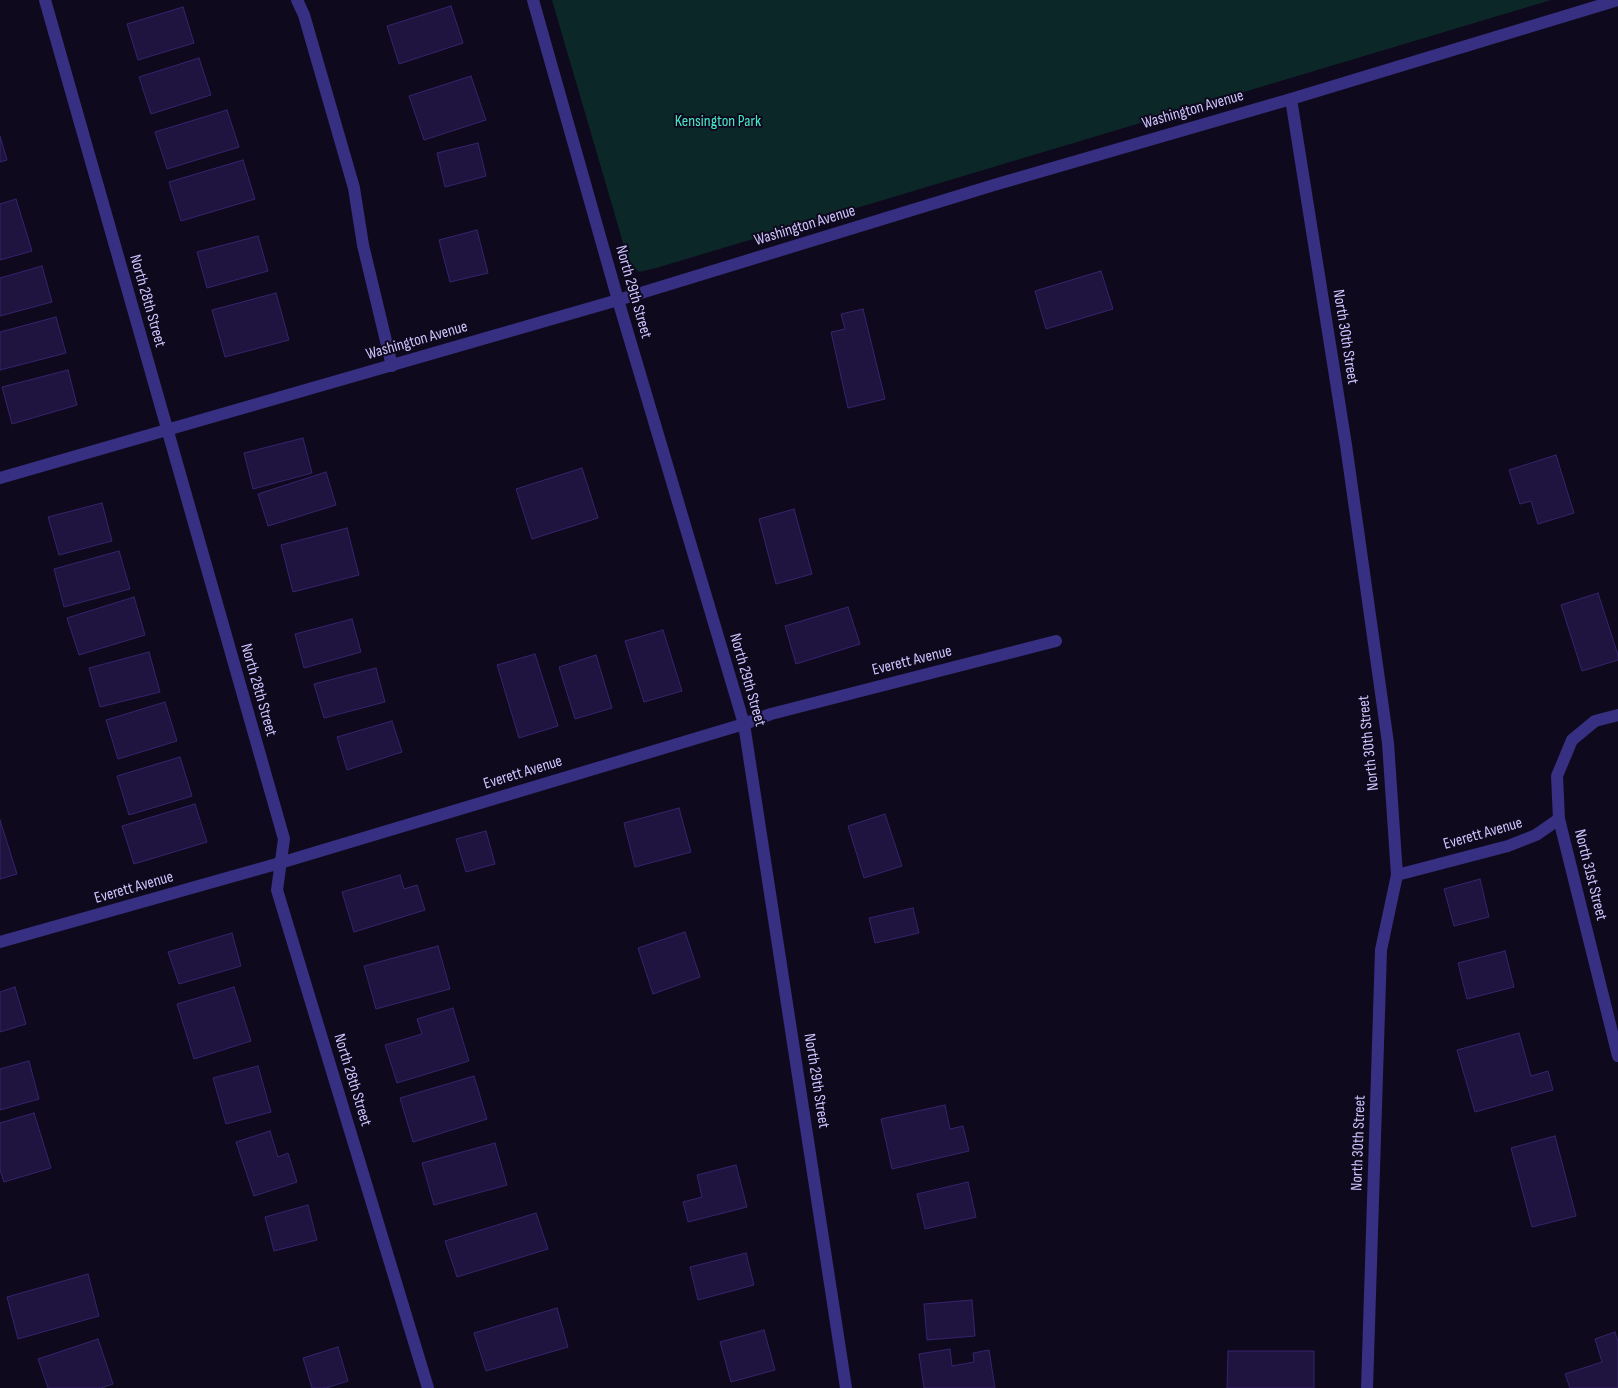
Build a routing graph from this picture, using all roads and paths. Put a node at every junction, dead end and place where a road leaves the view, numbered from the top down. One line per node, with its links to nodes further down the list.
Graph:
1 (45, 0): 8 (street, North 28th Street)
2 (297, 0): 7 (street)
3 (533, 0): 6 (street, North 29th Street)
4 (1618, 0): 5 (street, Washington Avenue)
5 (1291, 99): 6 (street, Washington Avenue); 15 (street, North 30th Street)
6 (618, 300): 7 (street, Washington Avenue); 12 (street, North 29th Street)
7 (392, 366): 8 (street, Washington Avenue)
8 (167, 431): 9 (street, Washington Avenue); 14 (street, North 28th Street)
9 (0, 478)
10 (1056, 641): 12 (street, Everett Avenue)
11 (1618, 714): 13 (street)
12 (744, 724): 14 (street, Everett Avenue); 19 (street, North 29th Street)
13 (1559, 819): 15 (street, Everett Avenue); 17 (street, North 31st Street)
14 (280, 863): 16 (street, Everett Avenue); 18 (street, North 28th Street)
15 (1397, 875): 20 (street, North 30th Street)
16 (0, 942)
17 (1618, 1056)
18 (428, 1388)
19 (846, 1388)
20 (1367, 1388)

